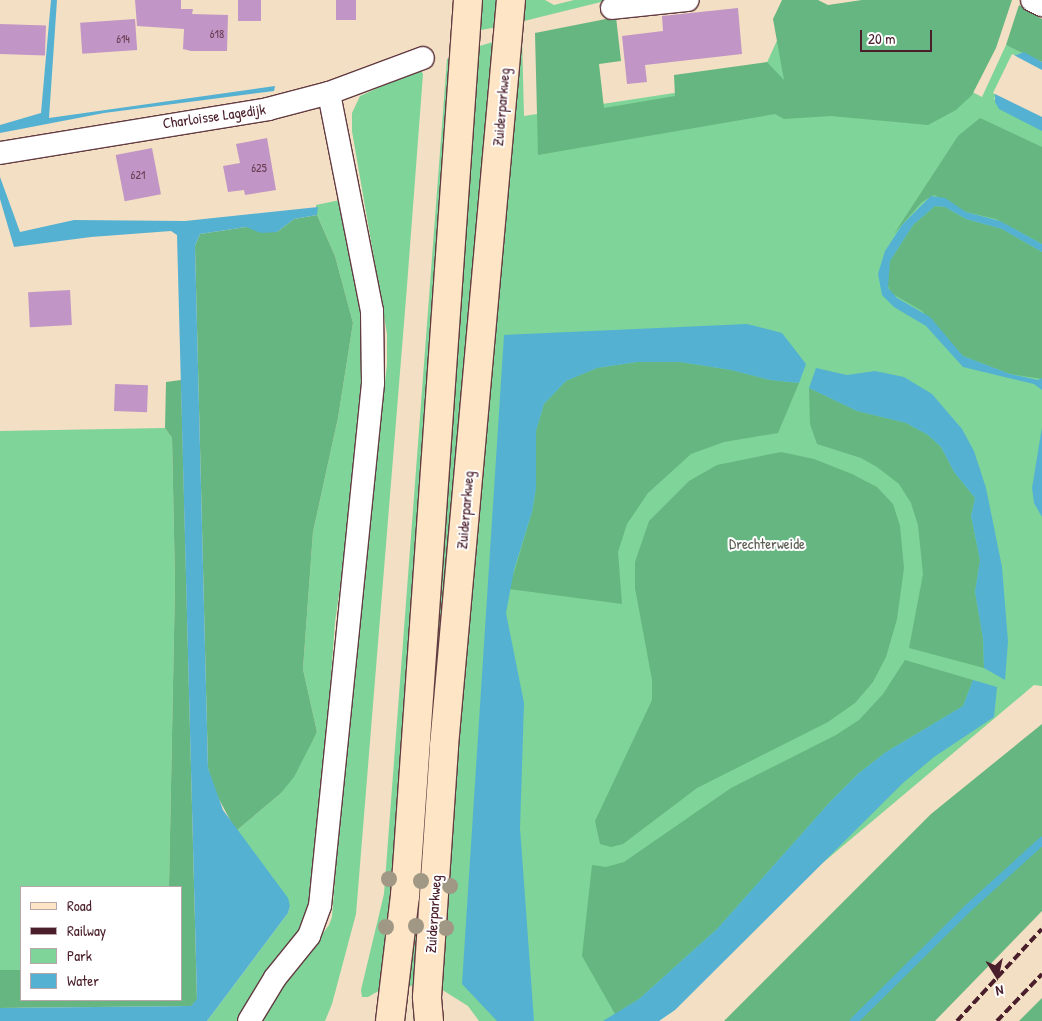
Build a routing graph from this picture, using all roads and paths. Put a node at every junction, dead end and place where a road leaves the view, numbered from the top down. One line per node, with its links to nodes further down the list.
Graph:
1 (468, 0): 11 (main road, Zuiderparkweg)
2 (511, 0): 12 (main road, Zuiderparkweg)
3 (688, 0): 6 (street)
4 (1032, 0): 5 (street)
5 (1042, 5)
6 (612, 8)
7 (423, 58): 8 (street, Charloisse Lagedijk)
8 (329, 94): 9 (street, Charloisse Lagedijk); 10 (street)
9 (0, 153)
10 (249, 1021)
11 (390, 1021)
12 (429, 1021)

